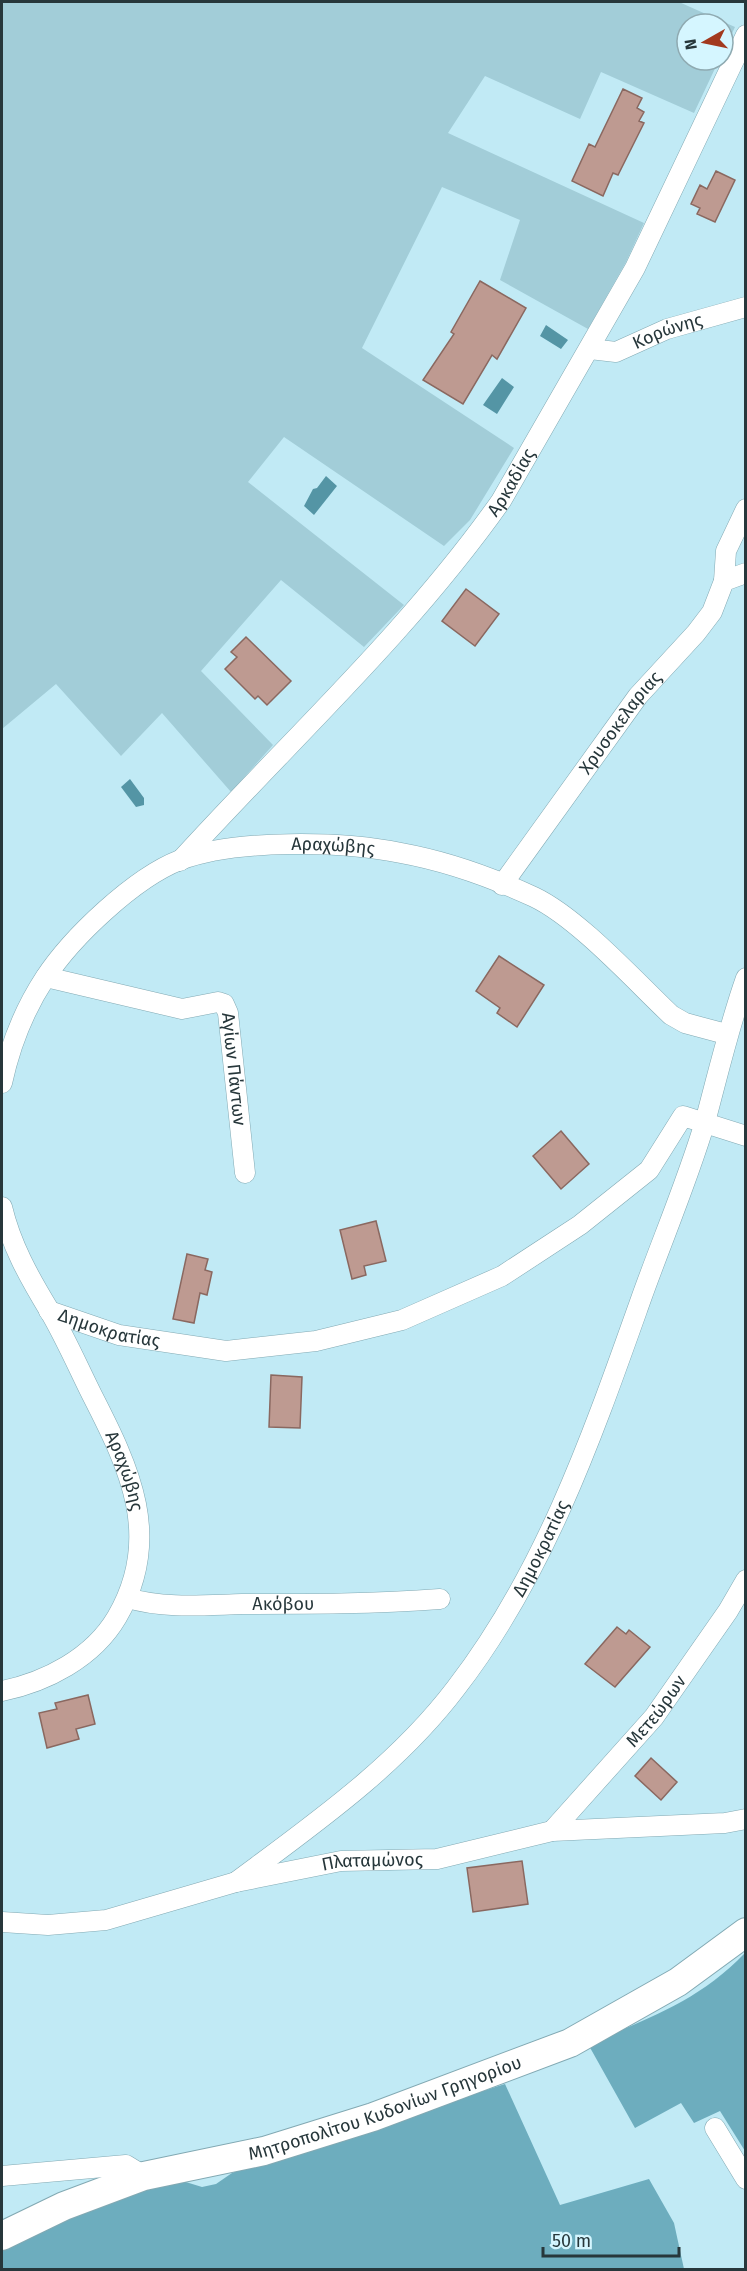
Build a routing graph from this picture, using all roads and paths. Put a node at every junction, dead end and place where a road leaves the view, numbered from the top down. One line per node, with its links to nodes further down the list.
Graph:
1 (746, 35): 3 (street, Αρκαδίας)
2 (746, 307): 3 (street, Κορώνης)
3 (590, 349): 7 (street, Αρκαδίας)
4 (746, 509): 6 (street, Χρυσοκελαριας)
5 (746, 573): 6 (street)
6 (724, 581): 8 (street, Χρυσοκελαριας)
7 (180, 861): 8 (street, Αραχώβης); 9 (street, Αραχώβης)
8 (502, 885): 11 (street, Αραχώβης)
9 (46, 977): 12 (street, Αραχώβης); 15 (street, Αγίων Πάντων)
10 (746, 978): 11 (street, Δημοκρατίας)
11 (726, 1035): 13 (street, Δημοκρατίας)
12 (2, 1083)
13 (704, 1123): 14 (street); 17 (street, Δημοκρατίας); 24 (street, Δημοκρατίας)
14 (746, 1136)
15 (245, 1173)
16 (2, 1207): 17 (street, Αραχώβης)
17 (49, 1311): 19 (street, Αραχώβης)
18 (746, 1580): 23 (street, Μετεώρων)
19 (128, 1598): 20 (street, Ακόβου); 21 (street, Αραχώβης)
20 (440, 1599)
21 (2, 1691)
22 (746, 1819): 23 (street, Πλαταμώνος)
23 (552, 1831): 24 (street, Πλαταμώνος)
24 (237, 1882): 25 (street, Πλαταμώνος)
25 (2, 1922)
26 (746, 1932): 29 (street, Μητροπολίτου Κυδονίων Γρηγορίου)
27 (715, 2128): 30 (street)
28 (2, 2176): 29 (street)
29 (144, 2176): 31 (street, Μητροπολίτου Κυδονίων Γρηγορίου)
30 (746, 2178)
31 (2, 2236)

